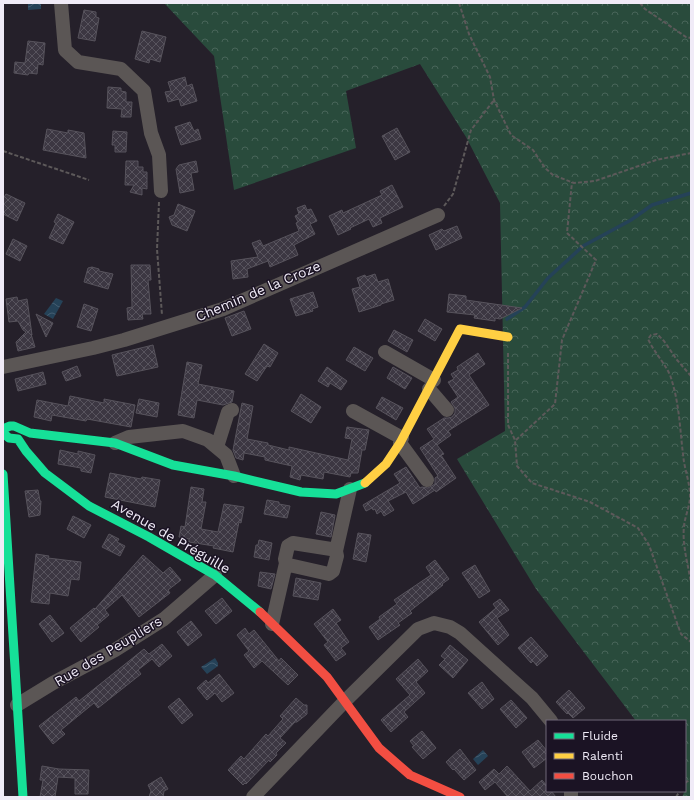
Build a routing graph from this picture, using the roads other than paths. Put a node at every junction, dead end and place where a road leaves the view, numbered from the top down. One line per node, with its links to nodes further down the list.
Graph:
1 (61, 3): 2 (street)
2 (161, 190)
3 (438, 215): 6 (street, Chemin de la Croze)
4 (508, 338): 7 (street)
5 (385, 352): 7 (street)
6 (3, 367)
7 (431, 385): 9 (street); 14 (street)
8 (232, 410): 16 (street)
9 (447, 410)
10 (353, 411): 14 (street)
11 (3, 429): 13 (street)
12 (3, 433): 13 (street)
13 (24, 436): 15 (street); 23 (street, Avenue de Préguille)
14 (401, 440): 19 (street); 20 (street)
15 (115, 443): 16 (street); 18 (street)
16 (217, 447): 18 (street)
17 (3, 474): 25 (street)
18 (234, 476): 20 (street)
19 (427, 480)
20 (350, 489): 21 (street)
21 (336, 551): 22 (street); 22 (street)
22 (286, 563): 24 (street)
23 (215, 575): 24 (street, Avenue de Préguille); 27 (street, Rue des Peupliers)
24 (272, 624): 26 (street, Avenue de Préguille)
25 (8, 636): 27 (street)
26 (345, 702): 28 (street); 30 (street); 31 (street, Avenue de Préguille)
27 (17, 705): 29 (street)
28 (551, 720)
29 (23, 797)
30 (253, 797)
31 (460, 797)

